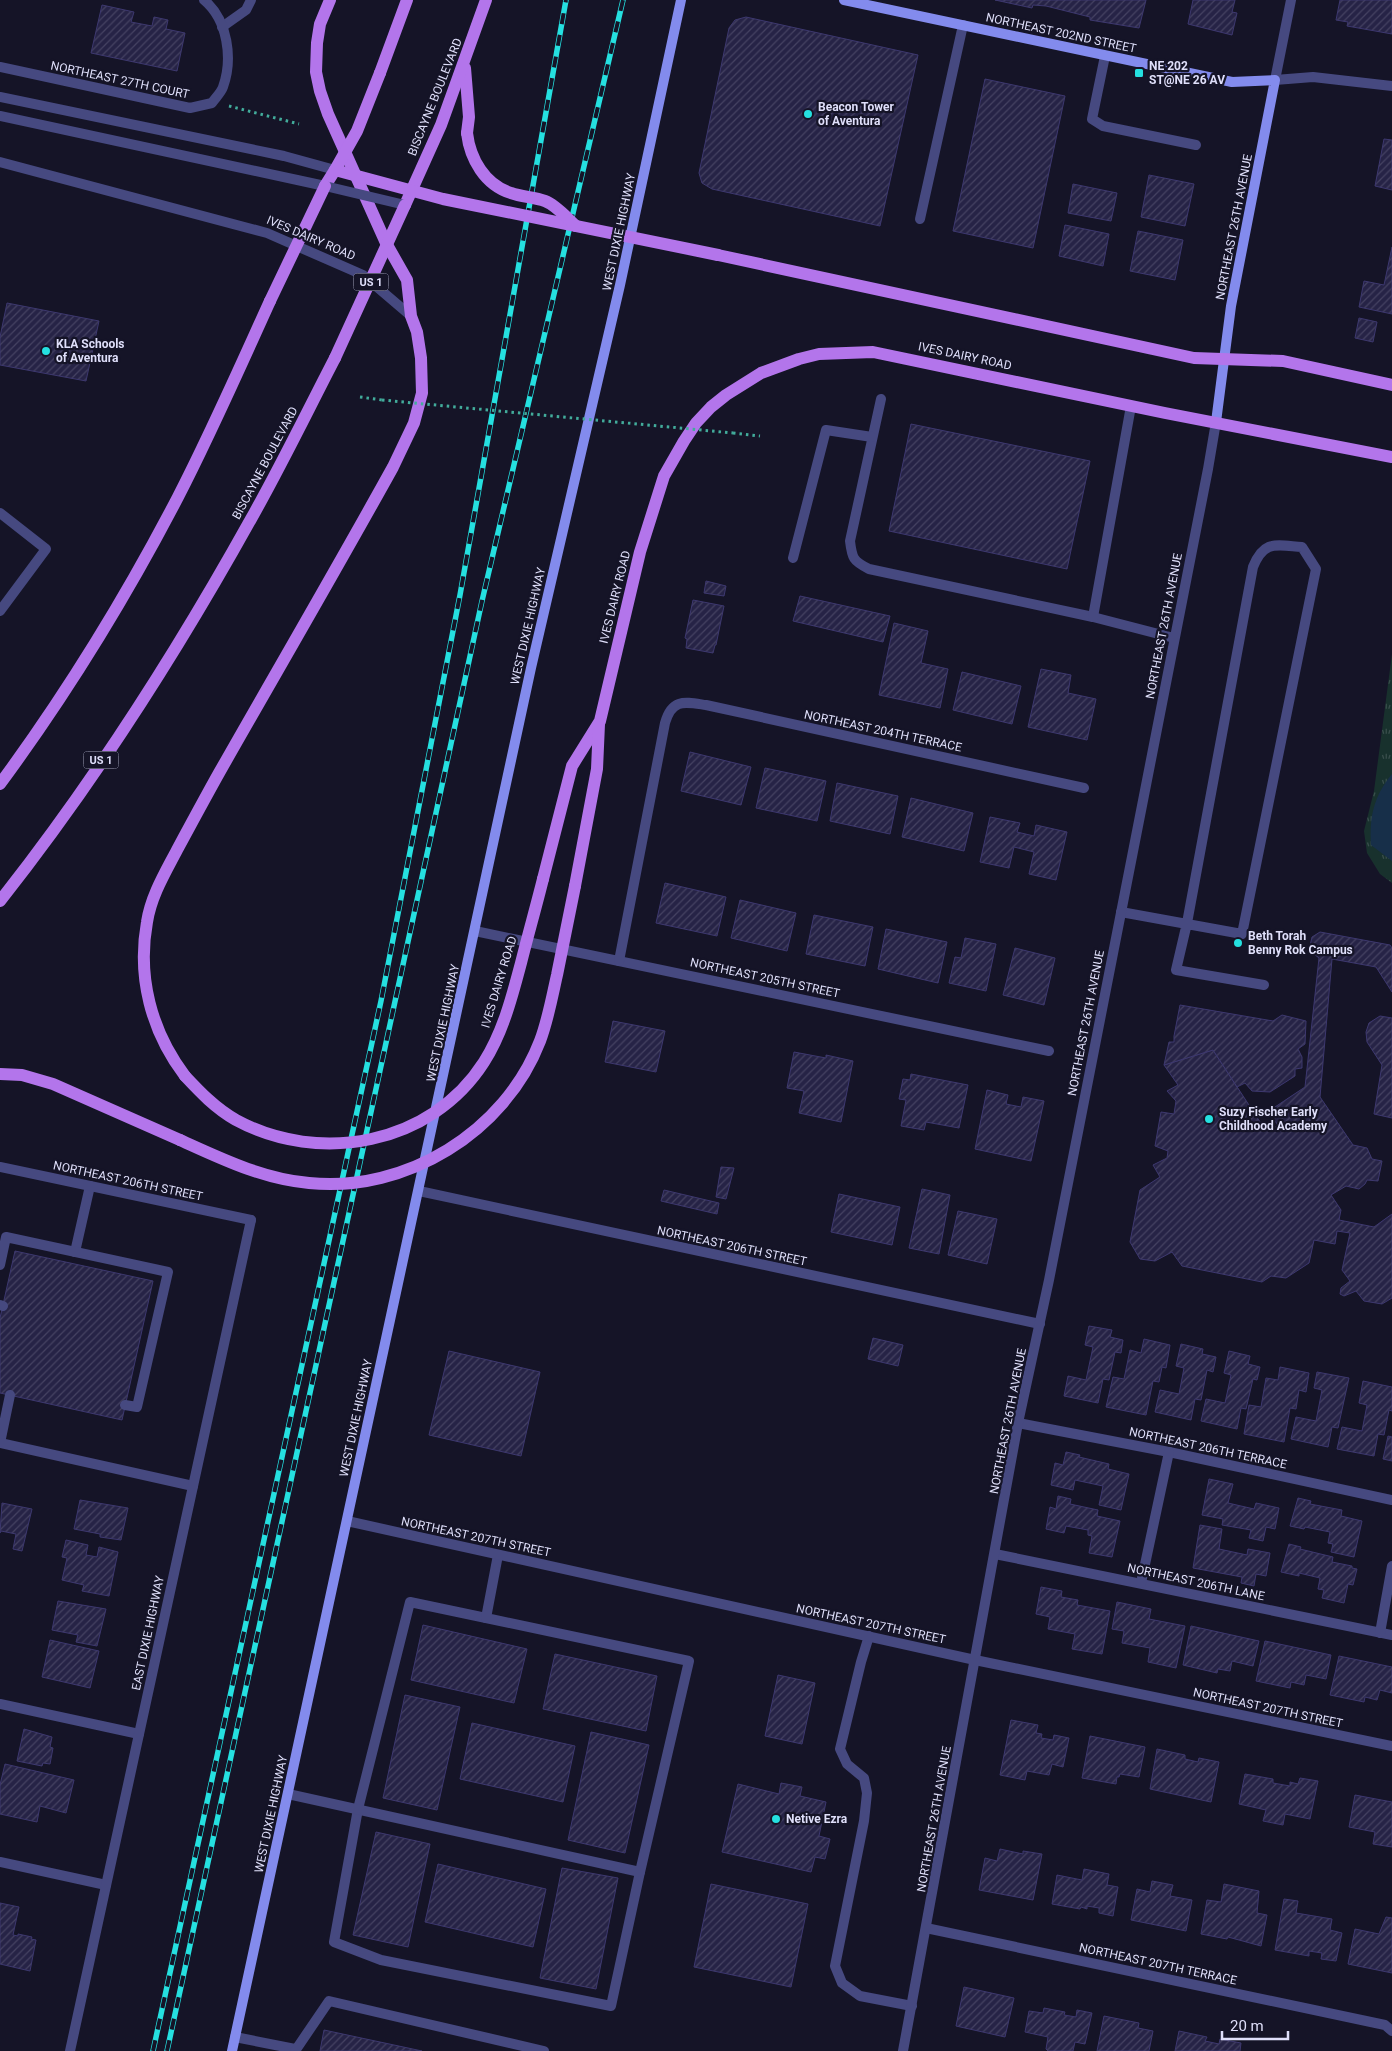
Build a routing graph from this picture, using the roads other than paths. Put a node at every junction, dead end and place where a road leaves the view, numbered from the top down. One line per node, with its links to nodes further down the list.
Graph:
1 (204, 0): 10 (street, NORTHEAST 27TH COURT)
2 (251, 0): 10 (street)
3 (330, 0): 26 (main road)
4 (407, 0): 20 (main road, bridge)
5 (486, 0): 12 (main road, BISCAYNE BOULEVARD / US 1)
6 (681, 0): 45 (main road, WEST DIXIE HIGHWAY)
7 (844, 0): 9 (main road, NORTHEAST 202ND STREET)
8 (1291, 0): 14 (street, NORTHEAST 26TH AVENUE)
9 (963, 25): 11 (main road, NORTHEAST 202ND STREET); 24 (street)
10 (222, 26): 13 (street, NORTHEAST 27TH COURT)
11 (1105, 56): 14 (main road, NORTHEAST 202ND STREET); 18 (street)
12 (464, 64): 22 (main road, BISCAYNE BOULEVARD / US 1); 25 (main road, bridge)
13 (0, 67)
14 (1275, 80): 15 (street, NORTHEAST 202ND STREET); 27 (main road, NORTHEAST 26TH AVENUE)
15 (1392, 86)
16 (0, 97): 20 (street)
17 (0, 116): 21 (street)
18 (1196, 145)
19 (0, 162): 26 (street, IVES DAIRY ROAD)
20 (335, 170): 21 (main road); 22 (main road, bridge)
21 (325, 186): 23 (street, bridge); 40 (main road, bridge)
22 (411, 191): 23 (main road, BISCAYNE BOULEVARD / US 1); 25 (main road, bridge)
23 (405, 205): 42 (main road, BISCAYNE BOULEVARD / US 1, bridge)
24 (920, 220)
25 (578, 227): 27 (main road, bridge)
26 (411, 316): 39 (main road, IVES DAIRY ROAD, bridge)
27 (1225, 359): 28 (main road); 31 (main road, NORTHEAST 26TH AVENUE)
28 (1392, 385)
29 (881, 399): 32 (street)
30 (1131, 406): 31 (main road, IVES DAIRY ROAD); 37 (street); 39 (main road, IVES DAIRY ROAD)
31 (1216, 422): 33 (main road, IVES DAIRY ROAD); 38 (street, NORTHEAST 26TH AVENUE)
32 (872, 437): 35 (street); 37 (street)
33 (1392, 456)
34 (0, 514): 36 (street)
35 (793, 558)
36 (0, 611)
37 (1093, 617): 38 (street)
38 (1174, 638): 43 (street, NORTHEAST 26TH AVENUE)
39 (600, 721): 49 (main road, bridge)
40 (0, 784)
41 (1084, 788): 46 (street, NORTHEAST 204TH TERRACE)
42 (0, 901)
43 (1121, 912): 44 (street); 56 (street, NORTHEAST 26TH AVENUE)
44 (1187, 923): 44 (street); 47 (street)
45 (474, 931): 46 (street, NORTHEAST 205TH STREET); 52 (main road, WEST DIXIE HIGHWAY)
46 (619, 961): 48 (street, NORTHEAST 205TH STREET)
47 (1264, 985)
48 (1049, 1050)
49 (0, 1074)
50 (0, 1167): 51 (street, NORTHEAST 206TH STREET)
51 (90, 1186): 53 (street, NORTHEAST 206TH STREET); 54 (street)
52 (419, 1191): 56 (street, NORTHEAST 206TH STREET); 64 (main road, WEST DIXIE HIGHWAY)
53 (251, 1220): 62 (street, EAST DIXIE HIGHWAY)
54 (75, 1252): 55 (street); 58 (street)
55 (0, 1265)
56 (1040, 1324): 59 (street, NORTHEAST 26TH AVENUE)
57 (10, 1395): 60 (street)
58 (125, 1405)
59 (1018, 1423): 61 (street, NORTHEAST 206TH TERRACE); 65 (street, NORTHEAST 26TH AVENUE)
60 (0, 1443): 62 (street)
61 (1169, 1452): 63 (street, NORTHEAST 206TH TERRACE); 68 (street)
62 (193, 1486): 75 (street, EAST DIXIE HIGHWAY)
63 (1392, 1500)
64 (346, 1522): 66 (street, NORTHEAST 207TH STREET); 77 (main road, WEST DIXIE HIGHWAY)
65 (996, 1554): 68 (street, NORTHEAST 206TH LANE); 73 (street, NORTHEAST 26TH AVENUE)
66 (498, 1555): 69 (street); 71 (street, NORTHEAST 207TH STREET)
67 (1392, 1566): 70 (street)
68 (1141, 1582): 70 (street, NORTHEAST 206TH LANE)
69 (486, 1618): 78 (street); 80 (street)
70 (1380, 1633): 72 (street, NORTHEAST 206TH LANE)
71 (869, 1636): 73 (street, NORTHEAST 207TH STREET); 83 (street)
72 (1392, 1636)
73 (975, 1660): 76 (street, NORTHEAST 207TH STREET); 82 (street, NORTHEAST 26TH AVENUE)
74 (0, 1704): 75 (street)
75 (139, 1734): 81 (street, EAST DIXIE HIGHWAY)
76 (1392, 1746)
77 (288, 1794): 78 (street); 85 (main road, WEST DIXIE HIGHWAY)
78 (358, 1810): 80 (street); 80 (street)
79 (0, 1862): 81 (street)
80 (640, 1872)
81 (106, 1885): 87 (street, EAST DIXIE HIGHWAY)
82 (926, 1928): 83 (street, NORTHEAST 26TH AVENUE); 84 (street, NORTHEAST 207TH TERRACE)
83 (912, 2006): 90 (street, NORTHEAST 26TH AVENUE)
84 (1388, 2028)
85 (235, 2037): 86 (street); 88 (main road, WEST DIXIE HIGHWAY)
86 (295, 2050): 89 (street)
87 (70, 2051)
88 (232, 2051)
89 (544, 2051)
90 (903, 2051)

